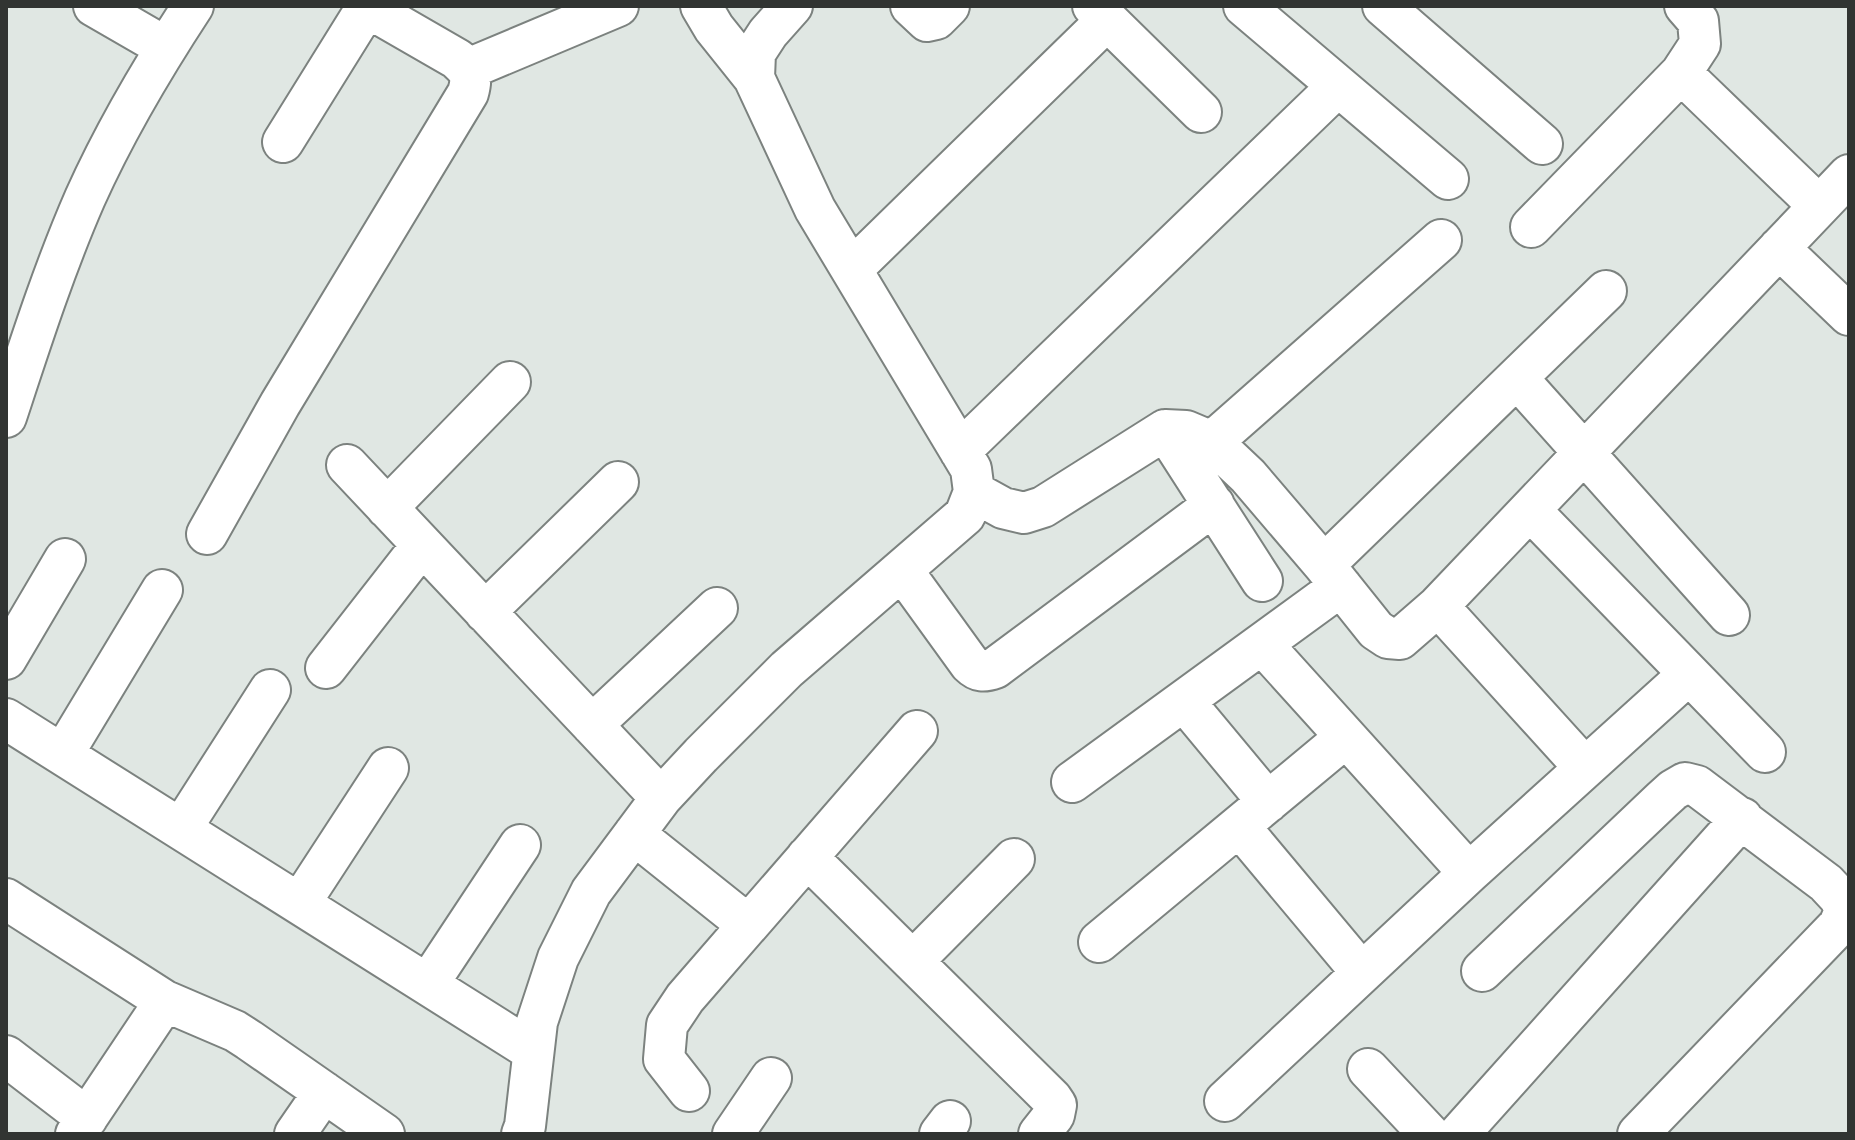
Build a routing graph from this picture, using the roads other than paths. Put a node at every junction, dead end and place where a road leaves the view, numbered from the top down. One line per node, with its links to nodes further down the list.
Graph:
1 (94, 6): 13 (street)
2 (193, 6): 13 (street)
3 (366, 6): 14 (street); 19 (street)
4 (618, 6): 14 (street)
5 (701, 6): 16 (street)
6 (792, 6): 16 (street)
7 (911, 6): 8 (street)
8 (949, 6)
9 (1244, 6): 17 (street)
10 (1383, 6): 20 (street)
11 (1685, 6): 15 (street)
12 (1100, 13): 18 (street); 27 (street)
13 (165, 47): 32 (street)
14 (468, 69): 43 (street)
15 (1681, 73): 23 (street); 24 (street)
16 (754, 78): 27 (street)
17 (1338, 86): 22 (street); 35 (street)
18 (1201, 112)
19 (283, 142)
20 (1542, 144)
21 (1849, 175): 23 (street)
22 (1448, 179)
23 (1819, 206): 26 (street)
24 (1531, 227)
25 (1441, 240): 34 (street)
26 (1779, 248): 29 (street); 36 (street)
27 (852, 269): 35 (street)
28 (1606, 291): 30 (street)
29 (1849, 315)
30 (1517, 378): 36 (street); 47 (street)
31 (510, 382): 41 (street)
32 (6, 417)
33 (1165, 430): 34 (street); 39 (street); 40 (street)
34 (1212, 442): 47 (street)
35 (960, 451): 39 (street)
36 (1584, 454): 42 (street); 53 (street)
37 (347, 465): 41 (street)
38 (618, 482): 52 (street)
39 (974, 492): 46 (street)
40 (1214, 505): 46 (street); 48 (street)
41 (387, 508): 44 (street)
42 (1530, 510): 50 (street); 57 (street)
43 (207, 534)
44 (422, 545): 52 (street); 56 (street)
45 (65, 559): 55 (street)
46 (902, 570): 69 (street)
47 (1333, 576): 50 (street); 54 (street)
48 (1262, 581)
49 (162, 590): 65 (street)
50 (1438, 606): 67 (street)
51 (717, 608): 61 (street)
52 (485, 612): 61 (street)
53 (1729, 615)
54 (1262, 644): 59 (street); 63 (street)
55 (6, 659)
56 (326, 668)
57 (1689, 674): 64 (street); 67 (street)
58 (270, 690): 72 (street)
59 (1184, 701): 68 (street); 70 (street)
60 (6, 719): 65 (street)
61 (592, 725): 69 (street)
62 (917, 731): 75 (street)
63 (1346, 737): 70 (street); 77 (street)
64 (1765, 752)
65 (63, 754): 72 (street)
66 (388, 768): 79 (street)
67 (1585, 768): 77 (street)
68 (1072, 782)
69 (661, 798): 73 (street)
70 (1254, 814): 81 (street); 84 (street)
71 (1742, 818): 83 (street); 101 (street); 102 (street)
72 (181, 829): 79 (street)
73 (634, 834): 80 (street); 87 (street)
74 (520, 845): 85 (street)
75 (807, 857): 80 (street); 82 (street)
76 (1014, 859): 82 (street)
77 (1469, 873): 84 (street)
78 (6, 899): 86 (street)
79 (300, 903): 85 (street)
80 (748, 925): 91 (street)
81 (1099, 942)
82 (913, 961): 99 (street)
83 (1482, 971)
84 (1362, 973): 93 (street)
85 (428, 984): 87 (street)
86 (165, 1001): 92 (street); 94 (street)
87 (533, 1051): 95 (street)
88 (6, 1056): 94 (street)
89 (1368, 1069): 100 (street)
90 (771, 1078): 98 (street)
91 (689, 1091)
92 (324, 1092): 96 (street); 97 (street)
93 (1225, 1101)
94 (81, 1126)
95 (529, 1131)
96 (295, 1134)
97 (384, 1134)
98 (733, 1134)
99 (1039, 1134)
100 (1429, 1134)
101 (1459, 1134)
102 (1638, 1134)

